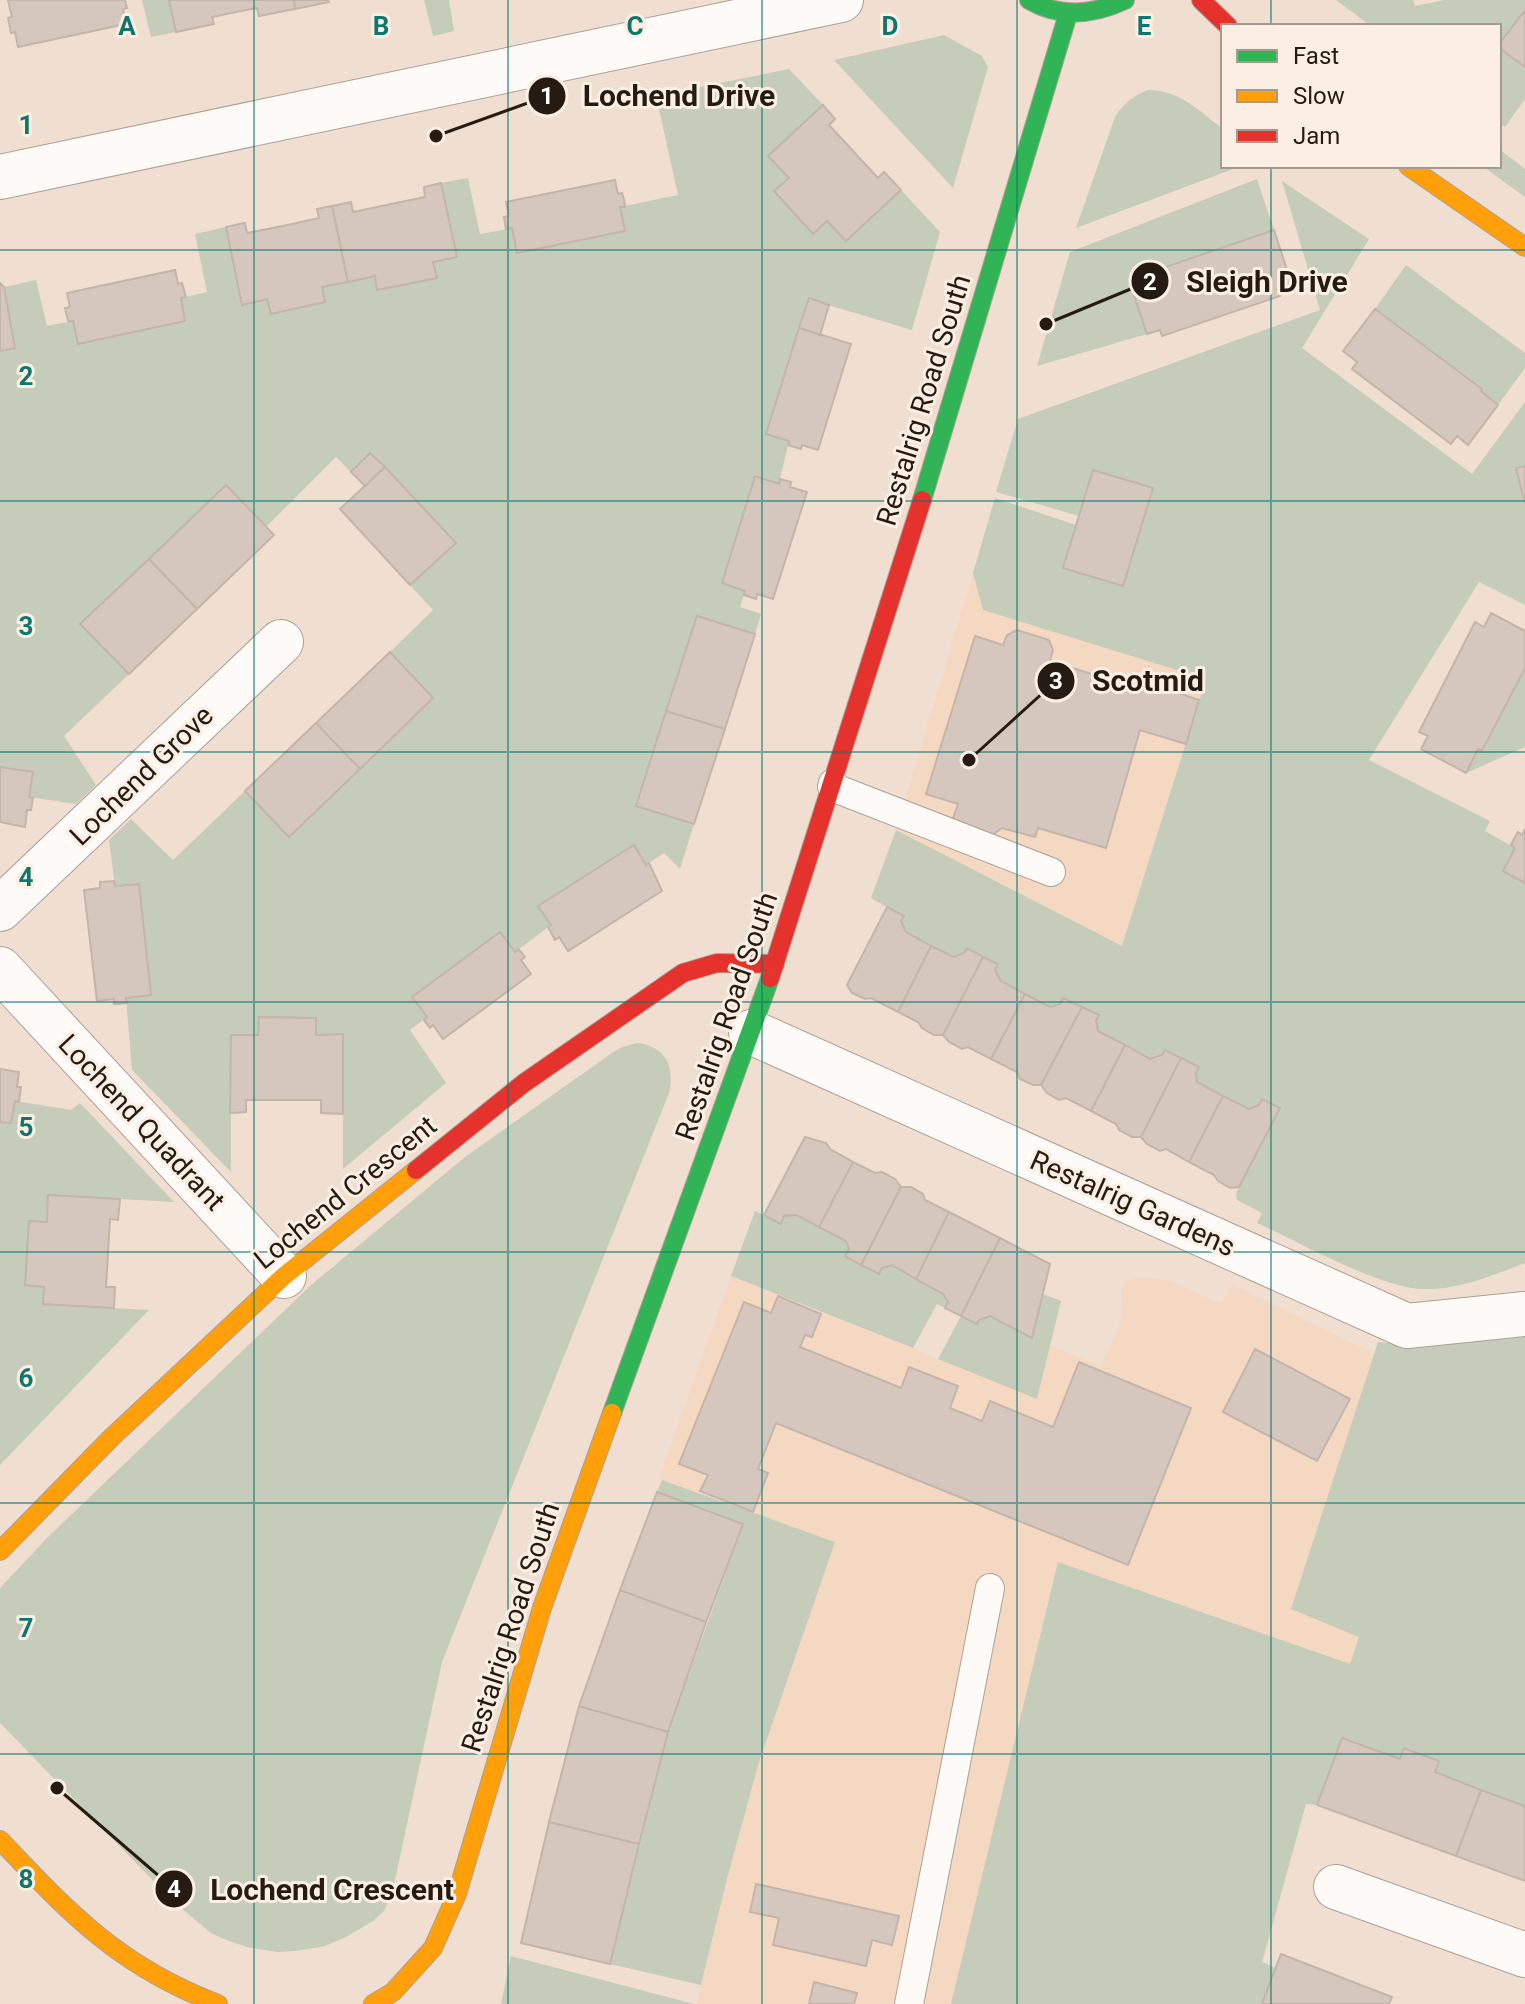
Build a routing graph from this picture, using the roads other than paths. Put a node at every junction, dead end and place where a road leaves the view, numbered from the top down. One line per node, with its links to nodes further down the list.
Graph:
1 (841, 0): 8 (street)
2 (1029, 0): 5 (street)
3 (1125, 0): 5 (street)
4 (1201, 0): 6 (street)
5 (1068, 14): 11 (street, Restalrig Road South)
6 (1226, 24)
7 (1411, 168): 9 (street)
8 (0, 177)
9 (1525, 247)
10 (281, 642): 13 (street, Lochend Grove)
11 (833, 783): 12 (lane); 14 (street, Restalrig Road South)
12 (1051, 872)
13 (0, 909)
14 (775, 964): 16 (street, Restalrig Road South); 17 (street, Lochend Crescent)
15 (0, 969): 17 (street, Lochend Quadrant)
16 (751, 1032): 18 (street, Restalrig Gardens); 25 (street, Restalrig Road South)
17 (284, 1276): 19 (street, Lochend Crescent)
18 (1525, 1314)
19 (0, 1551)
20 (990, 1588): 26 (lane)
21 (0, 1840): 24 (street)
22 (1336, 1887): 23 (street)
23 (1525, 1955)
24 (218, 2004)
25 (373, 2004)
26 (909, 2004)

